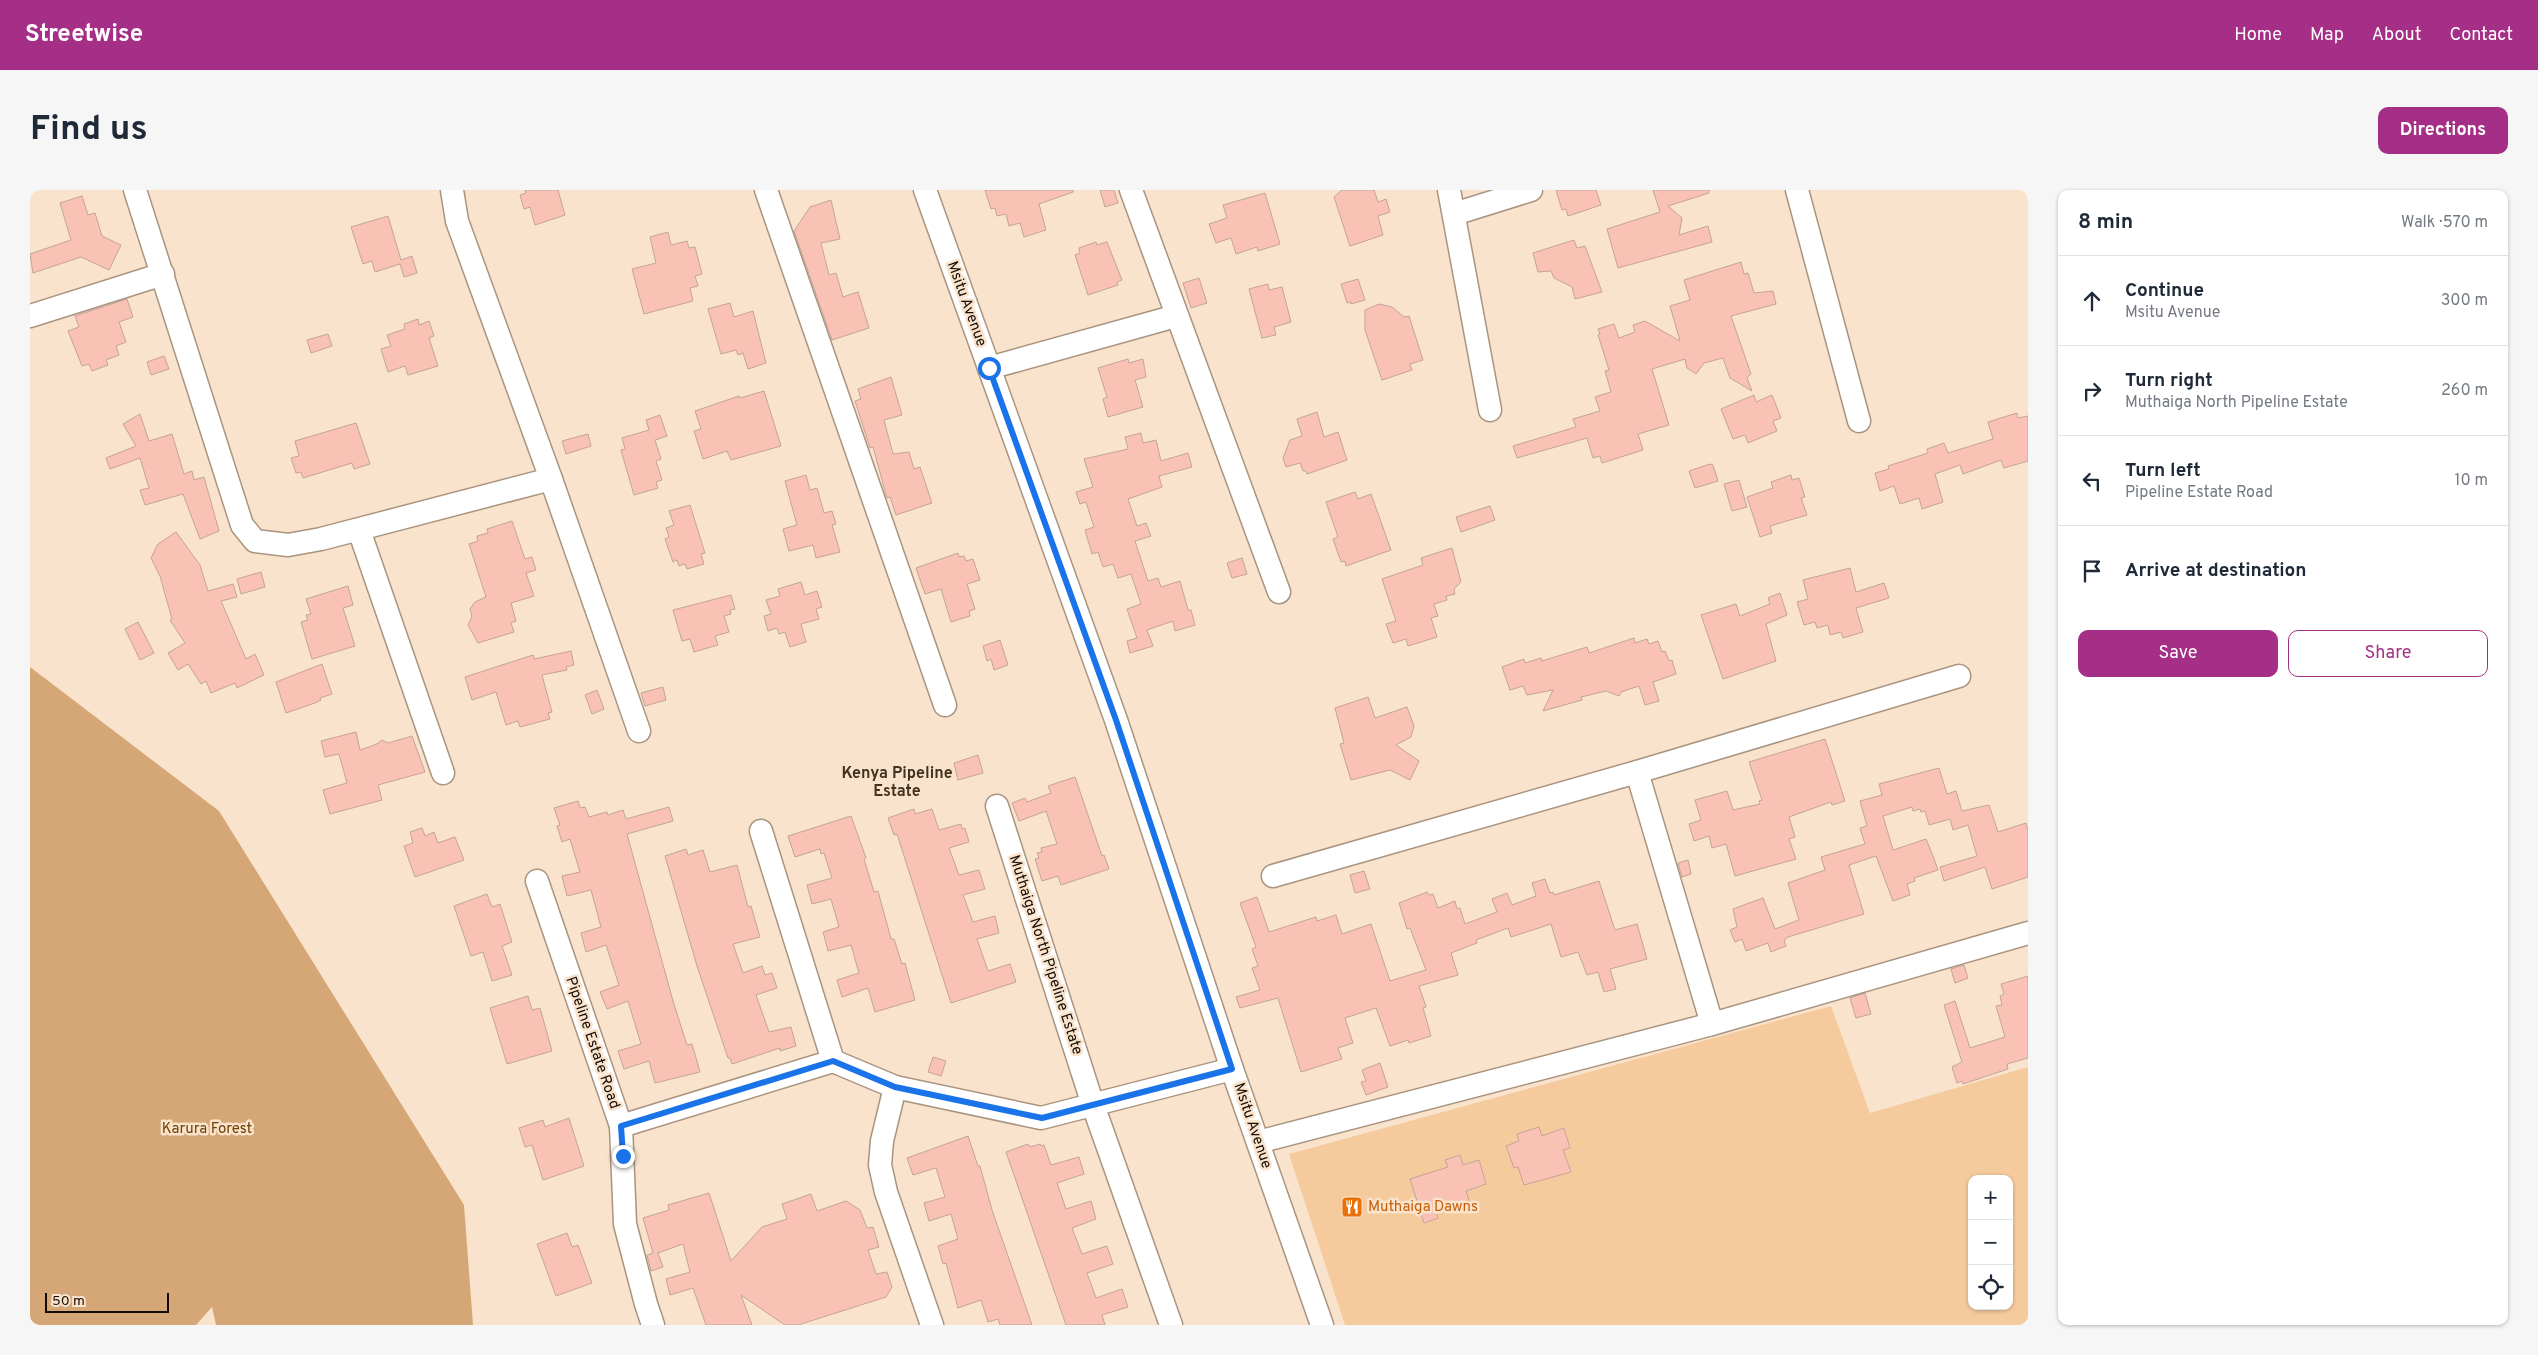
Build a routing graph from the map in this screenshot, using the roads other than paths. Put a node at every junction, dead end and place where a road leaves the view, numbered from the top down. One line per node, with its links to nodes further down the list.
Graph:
1 (135, 190): 10 (street)
2 (452, 190): 16 (street)
3 (766, 190): 20 (street)
4 (925, 190): 13 (street, Msitu Avenue)
5 (1131, 190): 12 (street)
6 (1449, 190): 9 (street)
7 (1531, 190): 9 (street)
8 (1797, 190): 15 (street)
9 (1454, 214): 14 (street)
10 (163, 274): 11 (street); 17 (street)
11 (30, 316)
12 (1176, 316): 13 (street); 18 (street)
13 (989, 368): 31 (street, Msitu Avenue)
14 (1490, 410)
15 (1859, 421)
16 (551, 479): 17 (street); 21 (street)
17 (359, 530): 23 (street)
18 (1279, 592)
19 (1959, 676): 22 (street)
20 (945, 705)
21 (639, 731)
22 (1637, 772): 26 (street); 29 (street)
23 (443, 773)
24 (997, 806): 33 (street, Muthaiga North Pipeline Estate)
25 (761, 831): 30 (street)
26 (1273, 876)
27 (537, 881): 34 (street, Pipeline Estate Road)
28 (2028, 933): 29 (street)
29 (1712, 1024): 35 (street)
30 (833, 1061): 32 (street); 34 (street)
31 (1232, 1069): 33 (street); 35 (street, Msitu Avenue)
32 (895, 1087): 33 (street); 37 (street)
33 (1093, 1105): 38 (street, Muthaiga North Pipeline Estate)
34 (621, 1126): 36 (street, Pipeline Estate Road)
35 (1258, 1142): 39 (street, Msitu Avenue)
36 (653, 1325)
37 (932, 1325)
38 (1171, 1325)
39 (1322, 1325)

